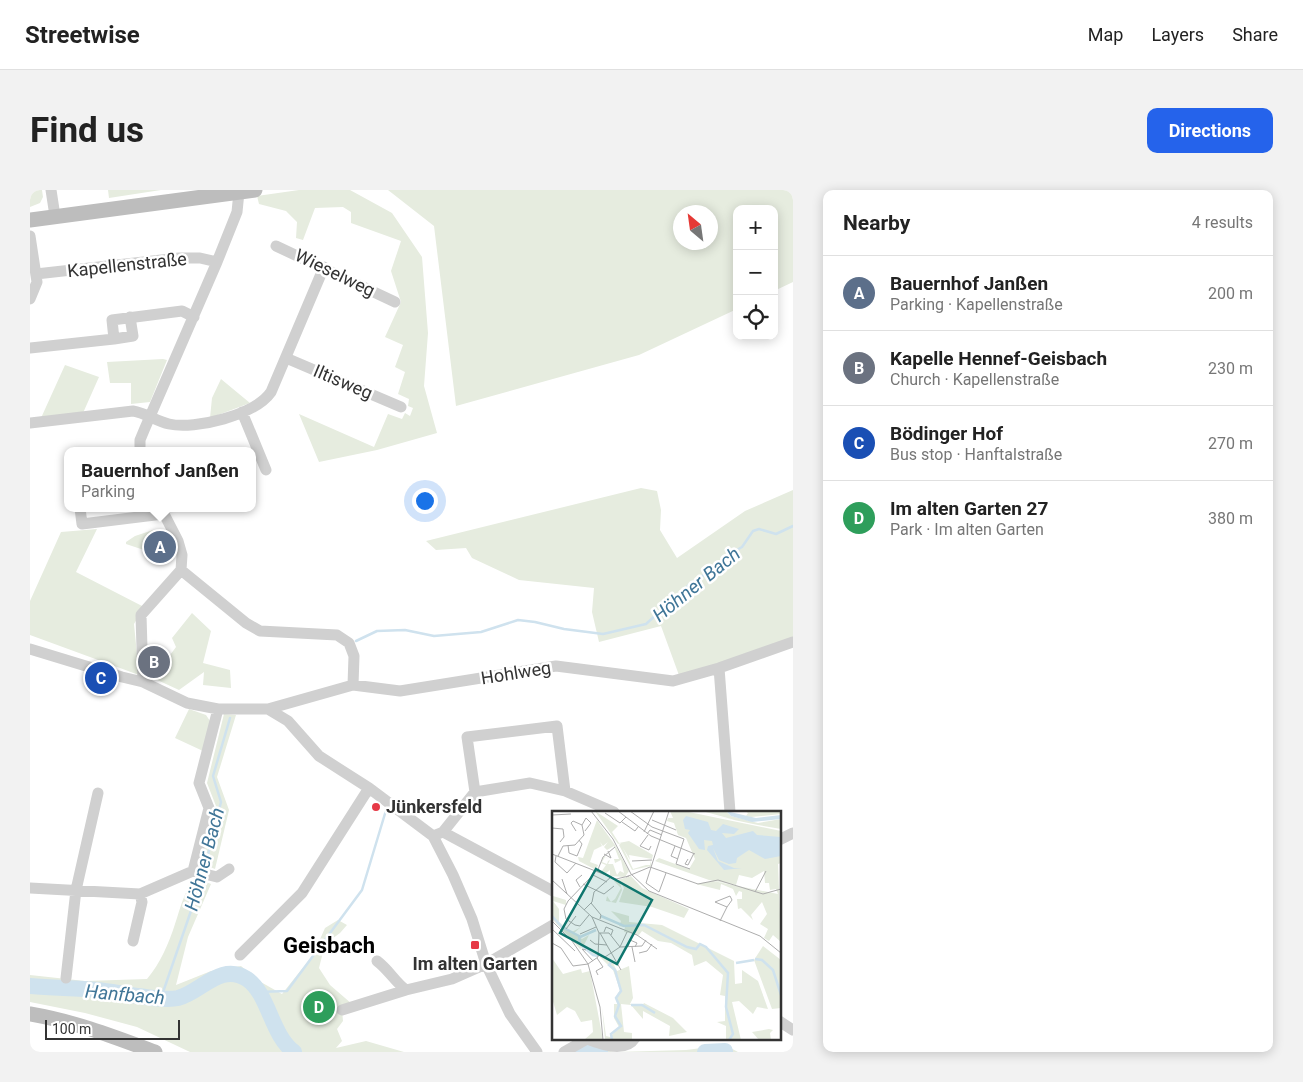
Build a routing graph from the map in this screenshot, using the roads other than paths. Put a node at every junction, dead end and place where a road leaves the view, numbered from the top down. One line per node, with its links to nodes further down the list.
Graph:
1 (51, 190): 4 (street)
2 (255, 190): 3 (main road)
3 (239, 192): 4 (main road); 8 (street, Kapellenstraße)
4 (55, 216): 5 (main road)
5 (30, 220)
6 (30, 236): 10 (street)
7 (276, 246): 9 (street, Wieselweg)
8 (217, 262): 10 (street, Kapellenstraße); 14 (street, Kapellenstraße)
9 (324, 267): 12 (street, Wieselweg); 17 (street)
10 (36, 274): 11 (street)
11 (30, 299)
12 (395, 302)
13 (130, 317): 14 (street); 15 (street); 15 (street)
14 (194, 317): 20 (street, Kapellenstraße)
15 (114, 338): 16 (street)
16 (30, 348)
17 (286, 358): 18 (street, Iltisweg); 19 (street)
18 (401, 407)
19 (242, 412): 20 (street); 23 (street)
20 (150, 416): 21 (street); 22 (street, Kapellenstraße)
21 (30, 422)
22 (140, 447)
23 (266, 470)
24 (80, 512): 25 (street)
25 (156, 512)
26 (163, 512): 27 (street)
27 (180, 570): 31 (street); 32 (street)
28 (793, 642): 30 (street, Hohlweg)
29 (30, 649): 31 (street, Hohlweg)
30 (719, 668): 32 (street, Hohlweg); 40 (street)
31 (143, 682): 33 (street, Hohlweg)
32 (353, 685): 34 (street, Hohlweg)
33 (218, 709): 34 (street, Hohlweg); 45 (street)
34 (268, 709): 35 (street)
35 (370, 788): 42 (street); 52 (street)
36 (565, 791): 37 (street); 37 (street); 39 (street)
37 (475, 792): 42 (street)
38 (98, 793): 47 (street)
39 (612, 811)
40 (730, 811)
41 (793, 833): 43 (street)
42 (438, 834): 48 (street); 54 (street)
43 (781, 839)
44 (228, 870): 45 (street)
45 (196, 872): 49 (street)
46 (30, 888): 47 (street)
47 (76, 890): 49 (street); 55 (street)
48 (552, 891)
49 (140, 894): 51 (street)
50 (552, 926): 54 (street)
51 (133, 941)
52 (240, 955)
53 (377, 962): 56 (street)
54 (486, 964): 56 (street); 65 (street)
55 (66, 978)
56 (406, 990): 57 (street)
57 (342, 1010)
58 (30, 1014): 64 (main road)
59 (781, 1022): 60 (street)
60 (793, 1030)
61 (585, 1040): 66 (street)
62 (590, 1040): 63 (street)
63 (633, 1042)
64 (155, 1052)
65 (537, 1052)
66 (564, 1052)

